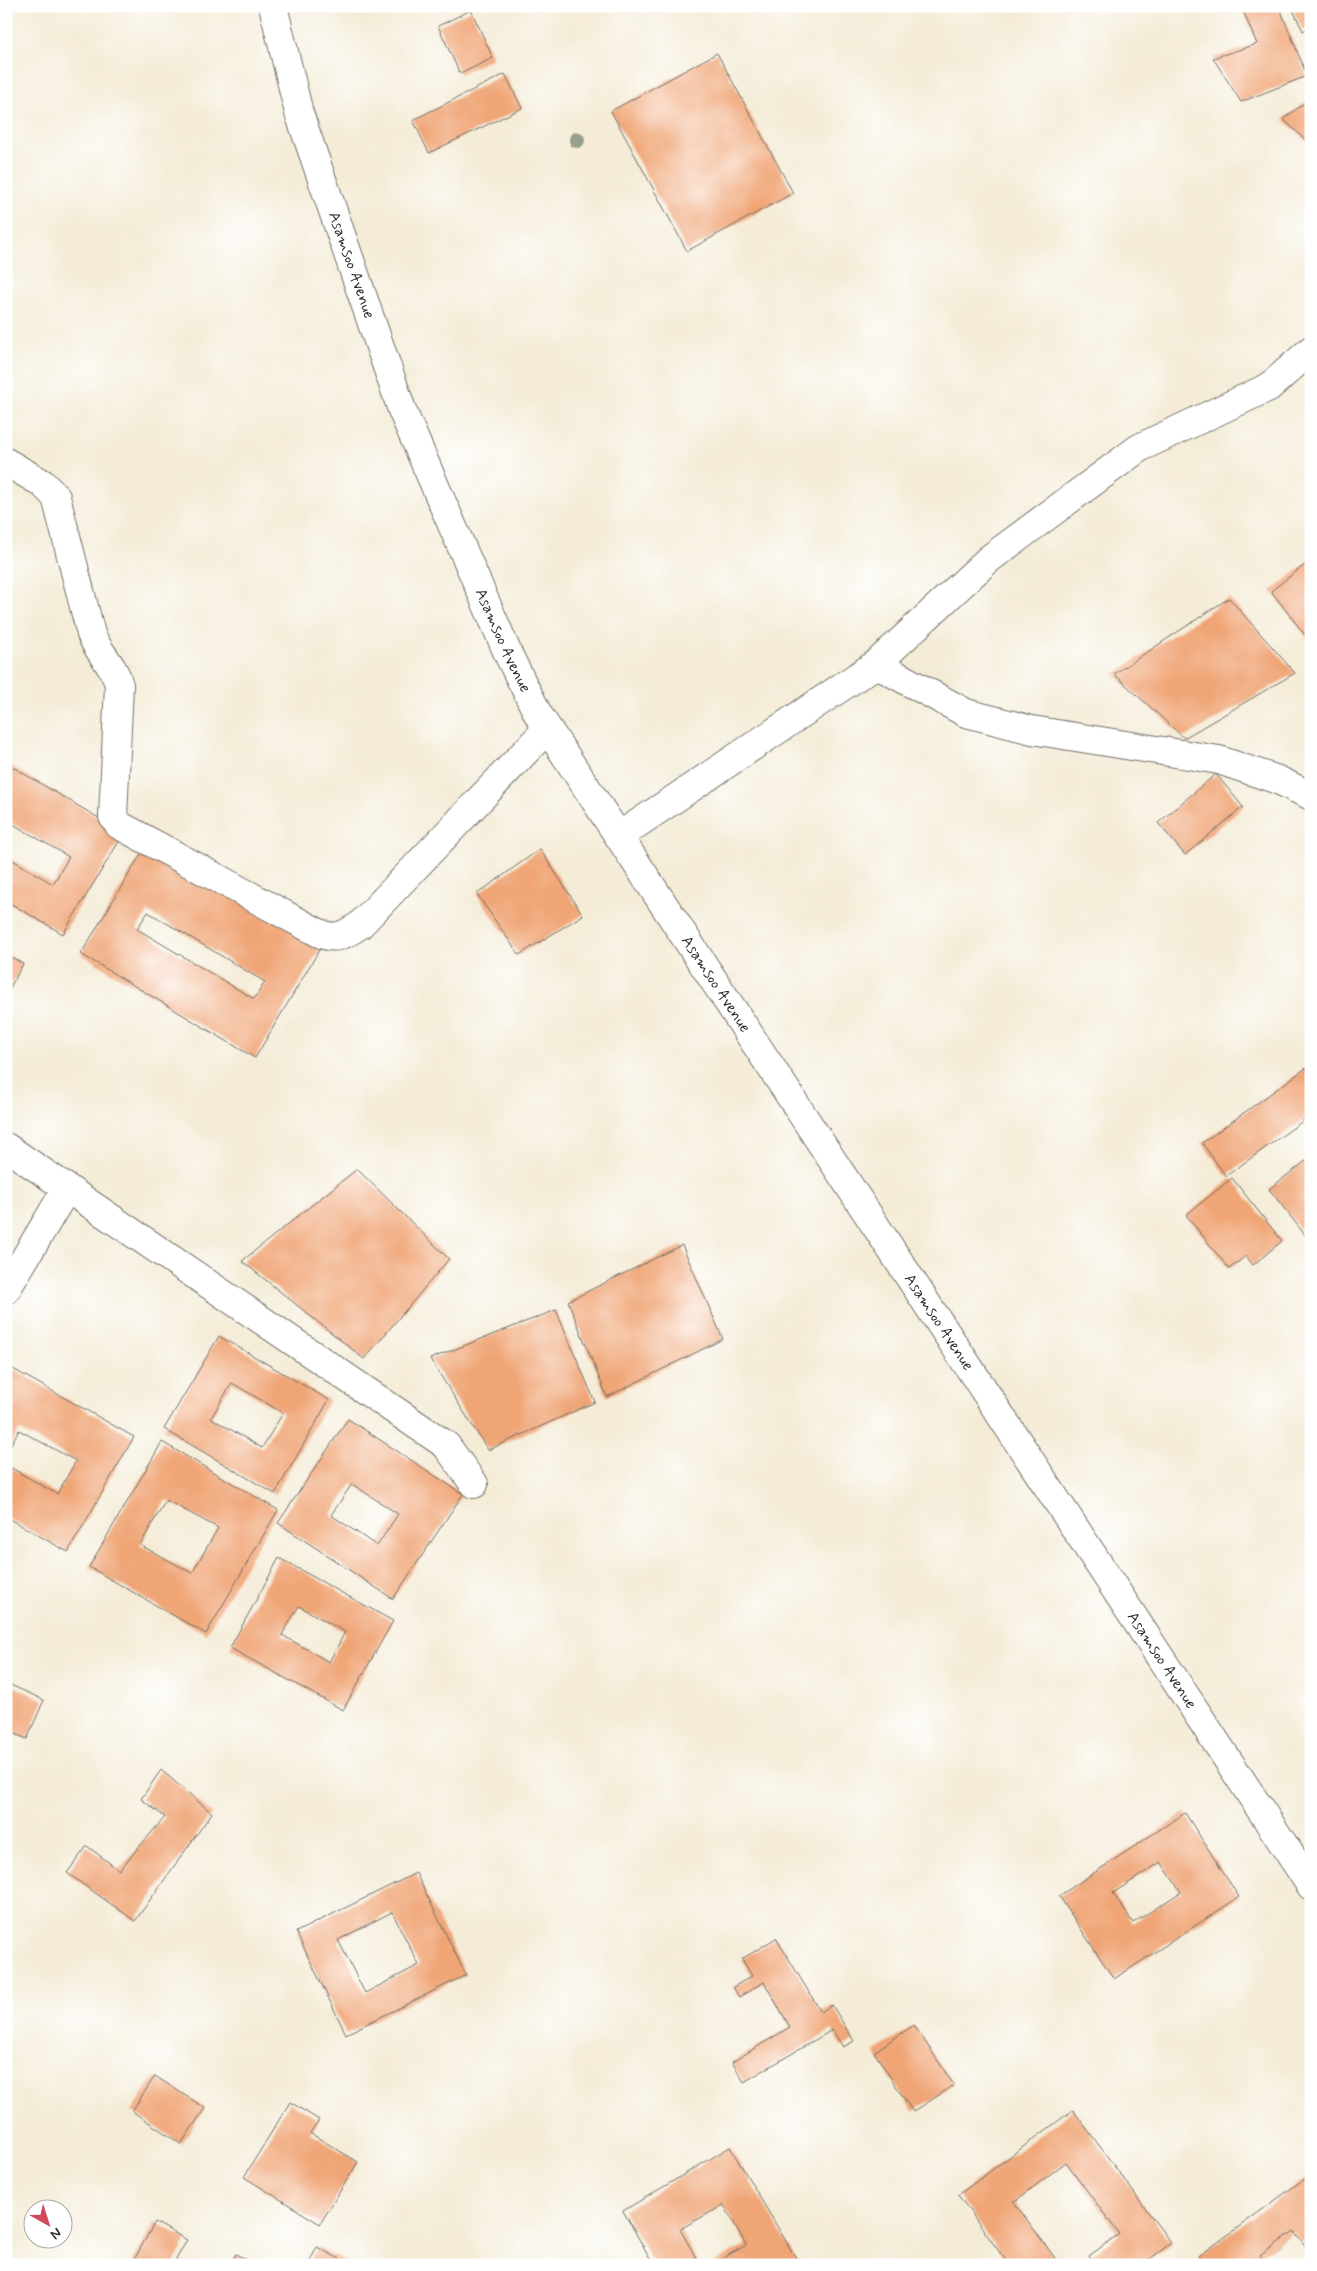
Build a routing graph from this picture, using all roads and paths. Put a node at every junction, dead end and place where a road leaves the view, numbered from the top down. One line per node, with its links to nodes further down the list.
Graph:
1 (273, 6): 5 (street, Asamsoo Avenue)
2 (1311, 350): 4 (street)
3 (6, 462): 5 (street)
4 (876, 664): 6 (street); 7 (street)
5 (547, 729): 7 (street, Asamsoo Avenue)
6 (1311, 796)
7 (619, 836): 12 (street, Asamsoo Avenue)
8 (6, 1147): 9 (street)
9 (67, 1188): 10 (street); 11 (street)
10 (6, 1290)
11 (474, 1484)
12 (1311, 1886)

